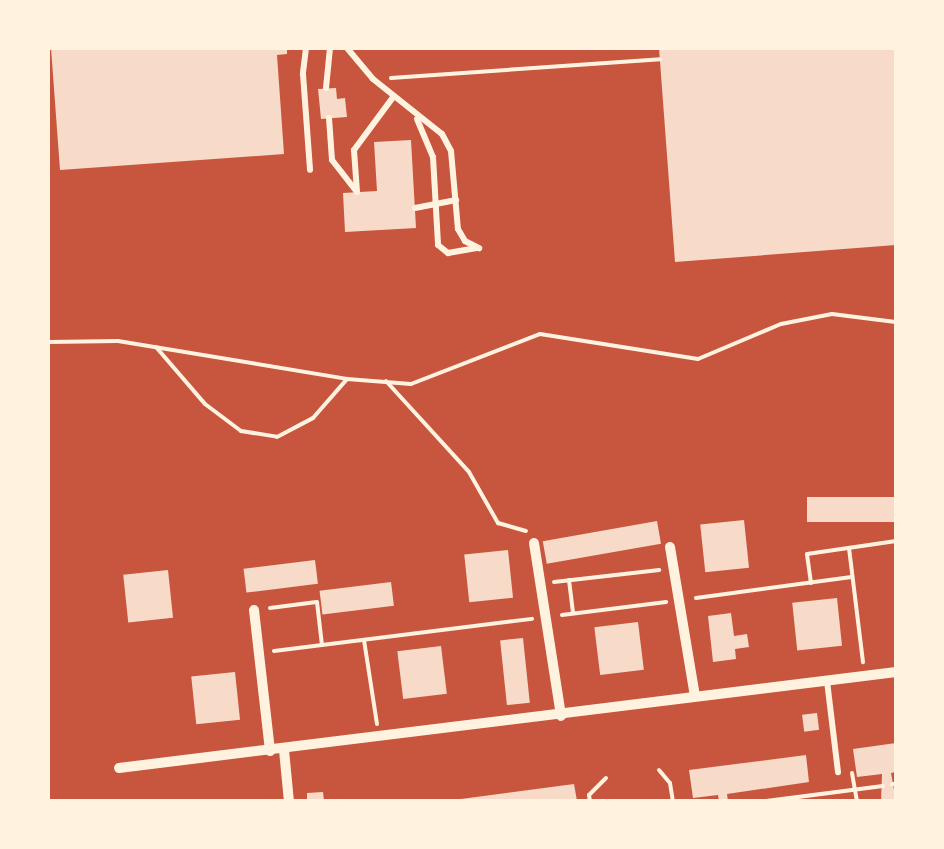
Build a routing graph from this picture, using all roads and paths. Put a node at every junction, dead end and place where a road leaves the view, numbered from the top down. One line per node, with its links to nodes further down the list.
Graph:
1 (306, 48): 10 (lane)
2 (330, 48): 6 (lane)
3 (347, 48): 5 (lane)
4 (660, 60): 5 (path)
5 (373, 79): 7 (lane)
6 (326, 88)
7 (394, 96): 8 (lane); 9 (lane)
8 (415, 114): 11 (lane); 12 (lane)
9 (328, 118)
10 (310, 170)
11 (456, 200): 12 (lane); 12 (lane)
12 (436, 206): 13 (lane)
13 (415, 208)
14 (896, 322): 18 (path)
15 (48, 342): 16 (path)
16 (156, 348): 17 (path); 17 (path)
17 (347, 380): 18 (path)
18 (386, 382): 20 (path)
19 (896, 541): 22 (path)
20 (534, 543): 26 (street)
21 (670, 547): 23 (street)
22 (849, 548): 25 (path); 32 (path)
23 (673, 568): 24 (path); 34 (street)
24 (569, 580): 26 (path); 28 (path)
25 (811, 583)
26 (541, 584): 35 (street)
27 (254, 610): 30 (path); 38 (street)
28 (574, 613)
29 (364, 640): 36 (path)
30 (322, 645)
31 (896, 672): 32 (street)
32 (865, 676): 33 (street)
33 (827, 681): 34 (street); 41 (lane)
34 (695, 696): 35 (street)
35 (561, 716): 36 (street)
36 (379, 738): 37 (street)
37 (284, 750): 38 (street); 46 (street)
38 (270, 752): 39 (street)
39 (119, 768)
40 (659, 770): 48 (path)
41 (838, 772): 44 (path)
42 (606, 778): 47 (path)
43 (883, 786): 44 (path)
44 (856, 789): 45 (path); 49 (path)
45 (762, 801)
46 (290, 802)
47 (590, 802)
48 (672, 802)
49 (857, 802)

